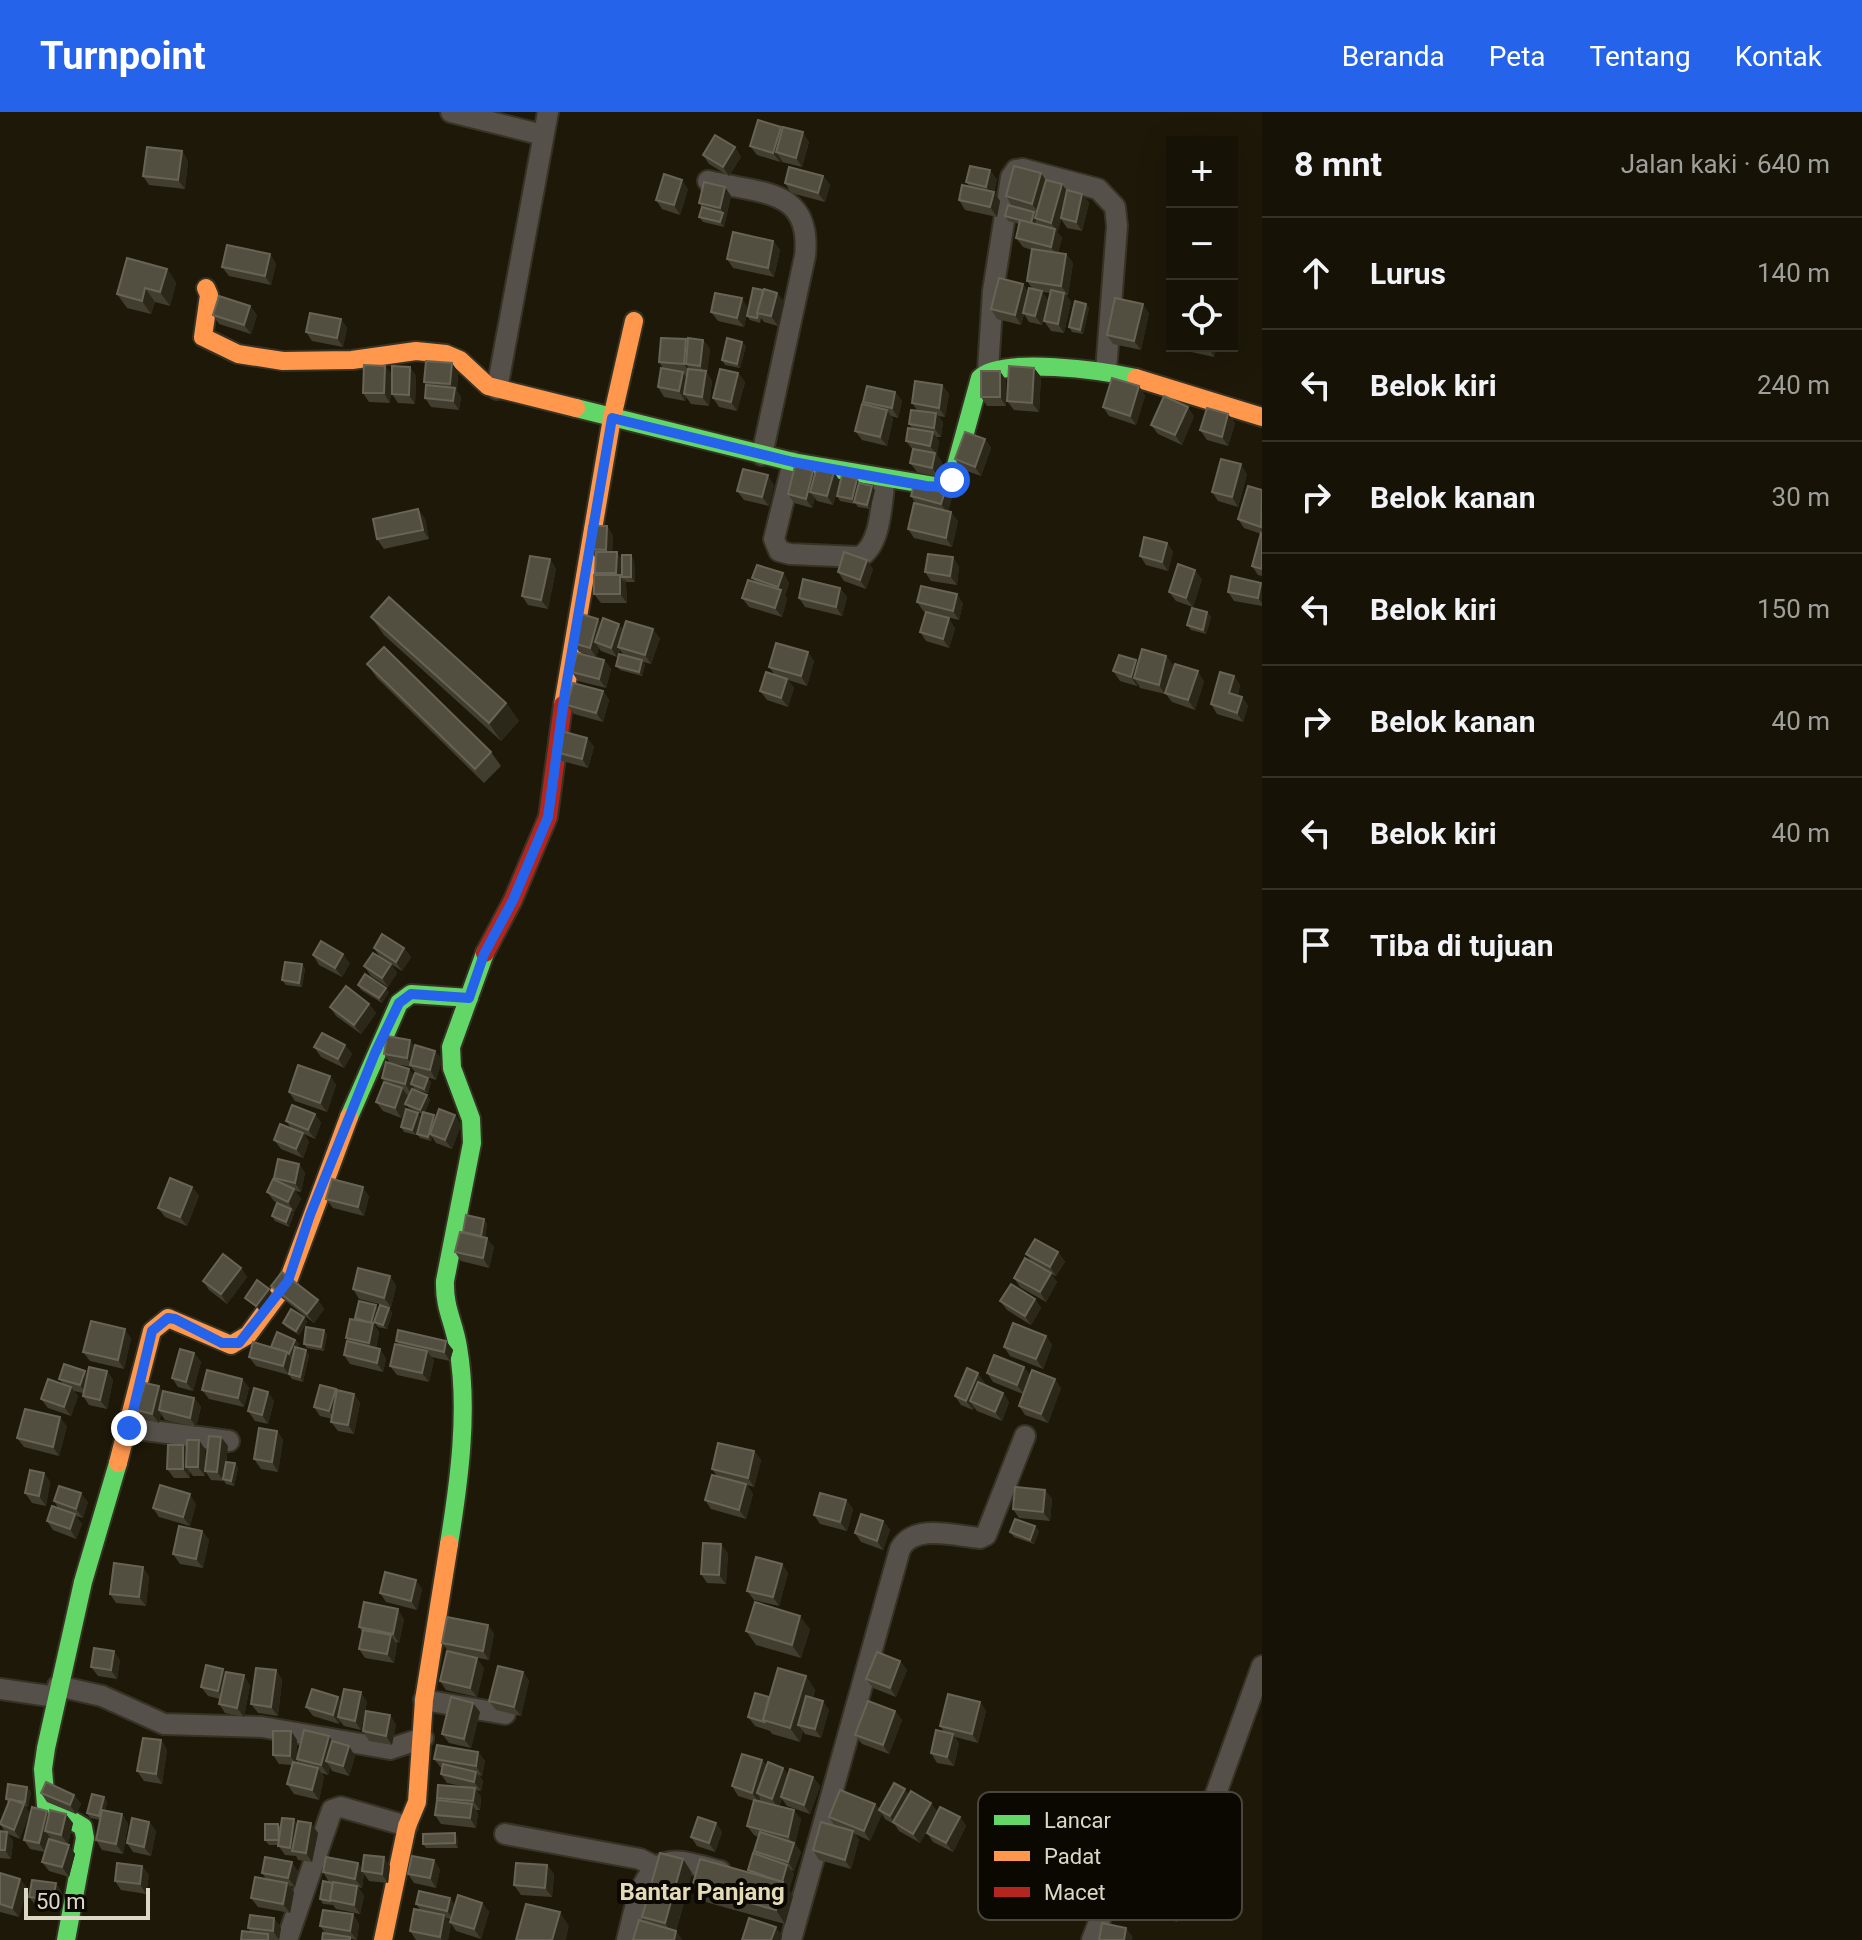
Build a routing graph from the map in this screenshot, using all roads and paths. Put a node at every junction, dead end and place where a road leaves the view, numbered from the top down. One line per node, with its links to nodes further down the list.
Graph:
1 (451, 112): 3 (street)
2 (548, 112): 4 (street)
3 (480, 115): 4 (street)
4 (543, 135): 10 (street)
5 (708, 181): 13 (street)
6 (206, 288): 10 (street)
7 (634, 321): 12 (street)
8 (988, 370): 9 (street); 9 (street); 15 (street)
9 (1106, 371): 11 (street)
10 (497, 389): 12 (street)
11 (1262, 417)
12 (612, 418): 13 (street); 16 (street)
13 (762, 455): 14 (street)
14 (793, 462): 15 (street); 15 (street)
15 (885, 479)
16 (469, 998): 17 (street); 23 (street)
17 (129, 1428): 19 (street); 22 (street)
18 (1025, 1436): 36 (street)
19 (229, 1441)
20 (1262, 1666): 26 (street)
21 (0, 1689): 22 (street)
22 (57, 1692): 25 (street); 32 (street)
23 (424, 1700): 24 (street); 25 (street)
24 (505, 1714)
25 (423, 1738): 27 (street)
26 (1217, 1792)
27 (407, 1826): 33 (street); 34 (street)
28 (505, 1834): 29 (street)
29 (658, 1868): 30 (street); 35 (street)
30 (720, 1871)
31 (1100, 1920): 37 (street)
32 (66, 1940)
33 (287, 1940)
34 (383, 1940)
35 (627, 1940)
36 (791, 1940)
37 (1092, 1940)

